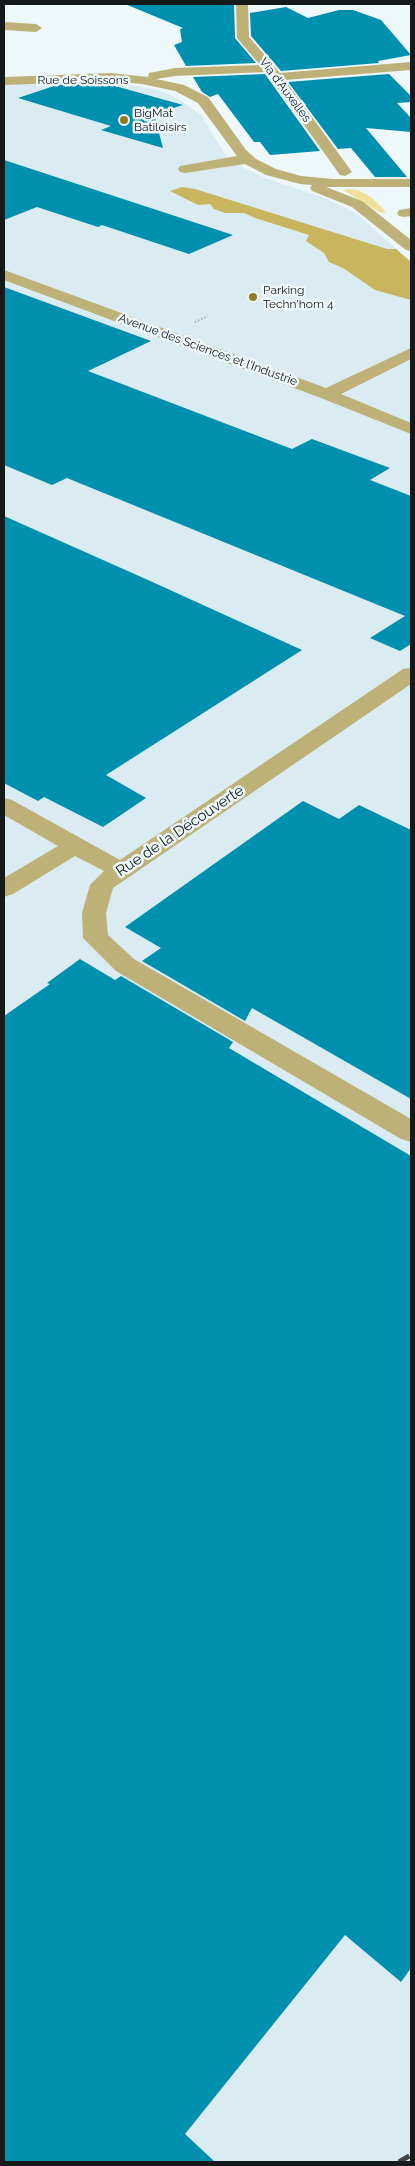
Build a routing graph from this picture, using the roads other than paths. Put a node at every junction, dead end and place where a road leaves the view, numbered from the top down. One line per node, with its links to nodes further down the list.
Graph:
1 (242, 4): 7 (street, Via d'Auxelles)
2 (4, 20): 4 (street)
3 (4, 26): 4 (street)
4 (17, 26): 5 (street)
5 (36, 28)
6 (411, 66): 7 (street)
7 (273, 73): 8 (street); 12 (street, Via d'Auxelles)
8 (142, 80): 9 (street, Rue de Soissons); 10 (street, Rue de Soissons)
9 (4, 81)
10 (247, 159): 11 (street); 13 (street, Rue de Soissons)
11 (185, 169)
12 (345, 172)
13 (300, 180): 14 (street, Rue de Soissons); 15 (street)
14 (411, 183)
15 (411, 247)
16 (4, 275): 18 (street, Avenue des Sciences et l'Industrie)
17 (411, 353): 18 (street)
18 (327, 394): 19 (street, Avenue des Sciences et l'Industrie)
19 (411, 429)
20 (411, 674): 23 (street, Rue de la Découverte)
21 (4, 805): 22 (street)
22 (82, 850): 23 (street); 24 (street)
23 (121, 870): 25 (street, Rue de la Découverte)
24 (4, 890)
25 (411, 1132)

